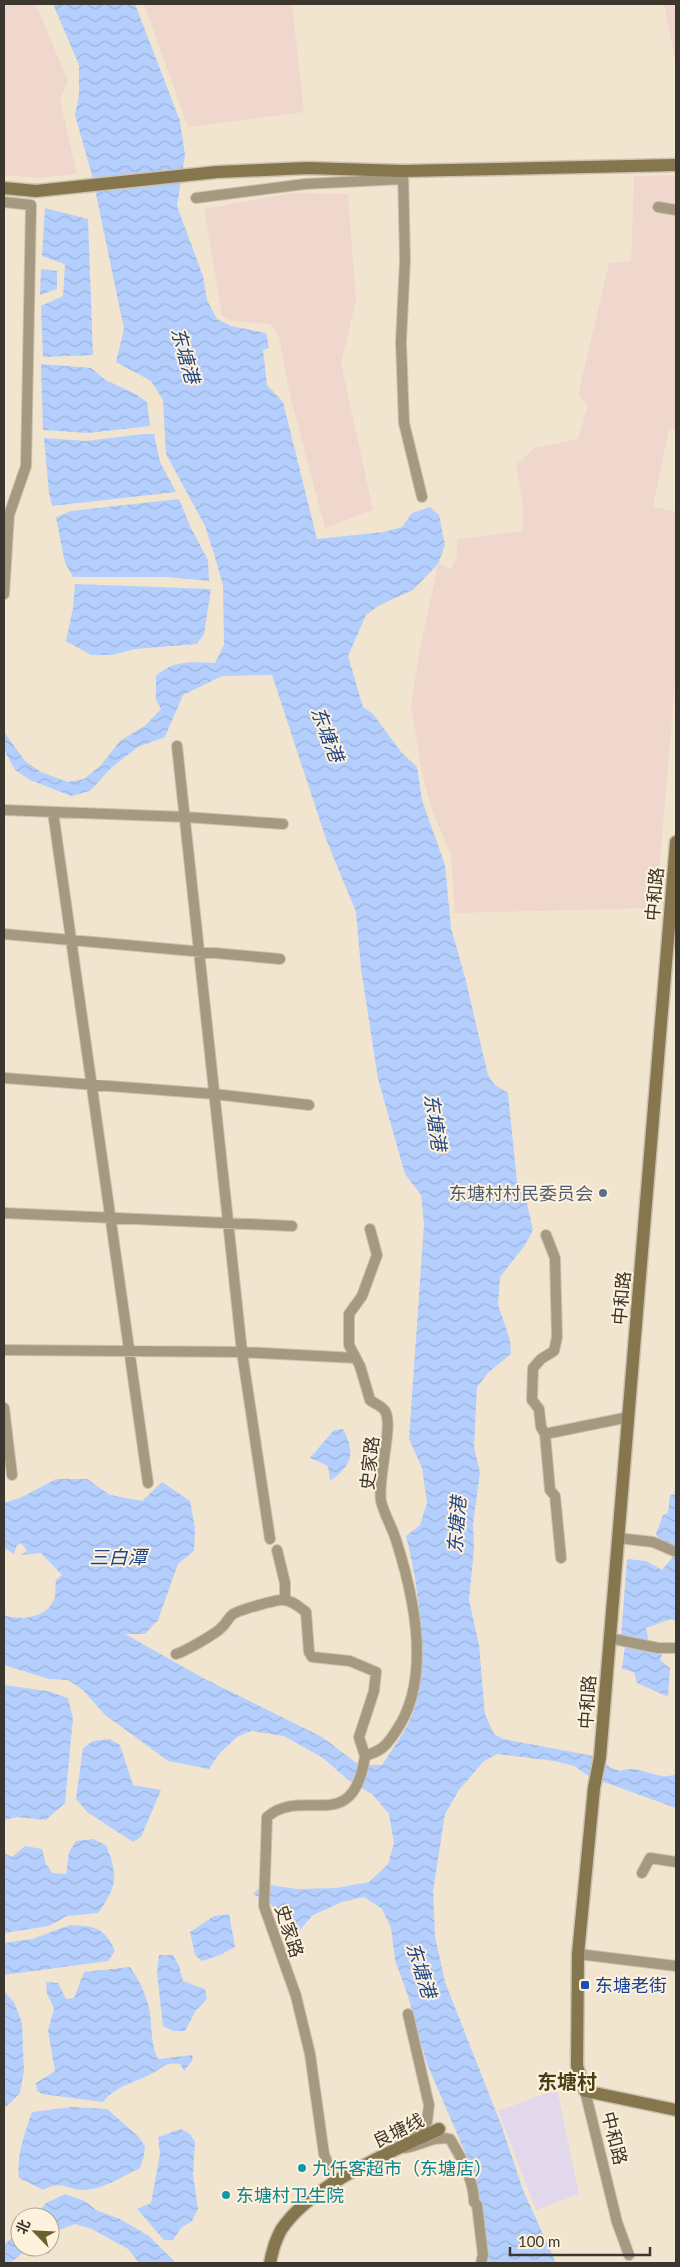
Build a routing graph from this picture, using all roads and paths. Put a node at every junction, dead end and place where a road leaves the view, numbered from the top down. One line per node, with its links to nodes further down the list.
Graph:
1 (676, 165): 2 (street)
2 (403, 175): 3 (street); 4 (street); 8 (street)
3 (4, 188)
4 (196, 198)
5 (4, 202): 9 (street)
6 (658, 207): 7 (street)
7 (676, 210)
8 (422, 497)
9 (4, 594)
10 (177, 746): 13 (street)
11 (4, 810): 12 (street)
12 (53, 812): 13 (street); 17 (street)
13 (184, 817): 14 (street); 18 (street)
14 (283, 824)
15 (676, 842): 35 (street, 中和路)
16 (4, 934): 17 (street)
17 (72, 941): 18 (street); 21 (street)
18 (199, 952): 19 (street); 22 (street)
19 (280, 959)
20 (4, 1078): 21 (street)
21 (93, 1085): 22 (street); 25 (street)
22 (214, 1094): 23 (street); 26 (street)
23 (309, 1105)
24 (4, 1213): 25 (street)
25 (111, 1218): 26 (street); 31 (street)
26 (228, 1224): 27 (street); 32 (street)
27 (292, 1226)
28 (370, 1229): 33 (street, 史家路)
29 (546, 1235): 36 (street)
30 (4, 1350): 31 (street)
31 (130, 1351): 32 (street); 38 (street)
32 (242, 1352): 33 (street); 40 (street)
33 (356, 1358): 48 (street, 史家路)
34 (4, 1408): 37 (street)
35 (629, 1417): 36 (street); 39 (street, 中和路)
36 (546, 1434): 43 (street)
37 (12, 1475)
38 (148, 1483)
39 (618, 1538): 42 (street); 45 (street, 中和路)
40 (270, 1539)
41 (277, 1550): 44 (street)
42 (676, 1552)
43 (561, 1558)
44 (285, 1600): 47 (street); 48 (street, 史家路)
45 (610, 1638): 46 (street); 51 (street, 中和路)
46 (676, 1648)
47 (176, 1654)
48 (365, 1756): 58 (street, 史家路)
49 (676, 1862): 50 (street)
50 (642, 1873)
51 (578, 1954): 52 (street); 54 (street, 中和路)
52 (676, 1966)
53 (408, 2014): 57 (street)
54 (585, 2091): 55 (street); 59 (street, 中和路)
55 (676, 2110)
56 (439, 2129): 57 (street, 良塘线)
57 (398, 2149): 58 (street, 良塘线); 61 (street)
58 (334, 2181): 60 (street, 良塘线)
59 (630, 2255)
60 (270, 2263)
61 (481, 2263)

